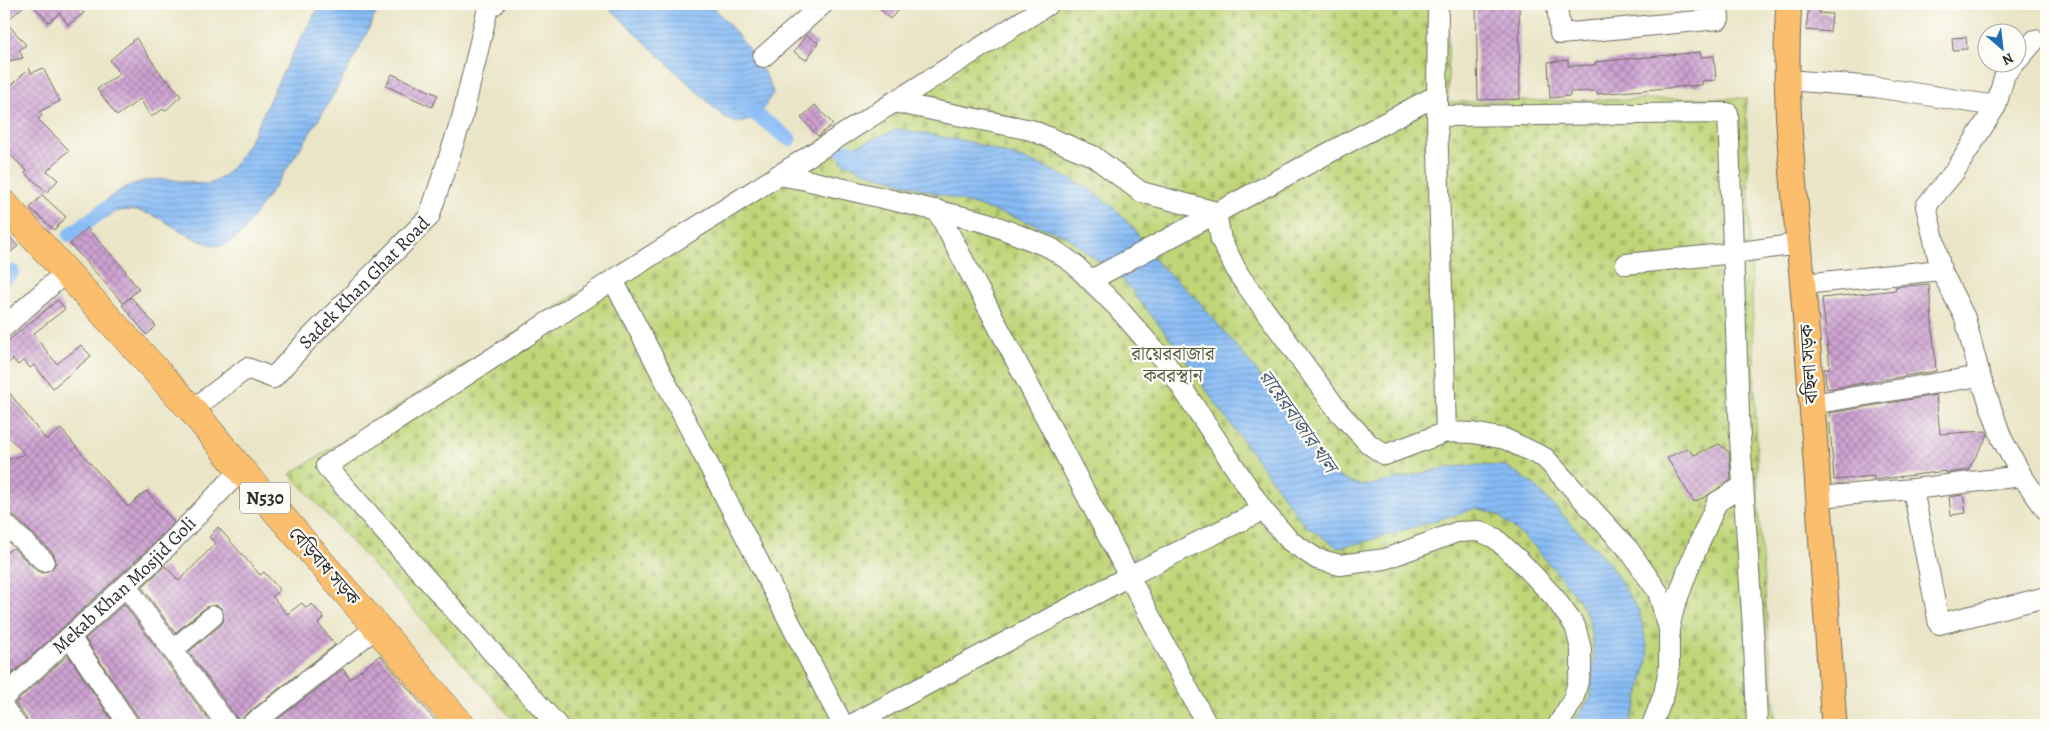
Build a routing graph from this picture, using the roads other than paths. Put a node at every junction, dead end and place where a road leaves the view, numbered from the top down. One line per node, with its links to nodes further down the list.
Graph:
1 (495, 4): 32 (street, Sadek Khan Ghat Road)
2 (823, 4): 10 (street)
3 (1050, 4): 14 (street)
4 (1438, 4): 13 (street)
5 (1558, 4): 6 (street)
6 (1718, 4)
7 (1789, 4): 12 (main road, বছিলা সড়ক)
8 (2034, 40): 9 (street)
9 (2028, 47)
10 (763, 57)
11 (2007, 72): 15 (street)
12 (1788, 80): 15 (street); 21 (main road, বছিলা সড়ক)
13 (1437, 95): 16 (street); 20 (street)
14 (893, 102): 17 (street); 20 (street)
15 (1996, 106): 24 (street)
16 (1437, 116): 22 (street); 33 (street)
17 (778, 175): 19 (street); 26 (street)
18 (4, 204): 25 (highway, N530)
19 (937, 210): 27 (street); 43 (street)
20 (1216, 212): 27 (street); 33 (street)
21 (1798, 244): 22 (street); 28 (main road, বছিলা সড়ক)
22 (1734, 253): 23 (street); 36 (street)
23 (1626, 264)
24 (1941, 270): 28 (street); 30 (street)
25 (66, 272): 29 (street); 32 (highway, বেড়িবাধ সড়ক / N530)
26 (613, 280): 58 (street); 59 (street)
27 (1091, 280): 39 (street)
28 (1803, 284): 31 (main road, বছিলা সড়ক)
29 (4, 327)
30 (1980, 376): 31 (street); 35 (street)
31 (1812, 404): 38 (main road, বছিলা সড়ক)
32 (192, 410): 34 (highway, বেড়িবাধ সড়ক / N530)
33 (1446, 432): 48 (street)
34 (241, 470): 44 (street, Mekab Khan Mosjid Goli); 47 (highway, বেড়িবাধ সড়ক / N530)
35 (2022, 476): 37 (street); 40 (street)
36 (1743, 486): 48 (street); 64 (street)
37 (1913, 489): 38 (street); 45 (street)
38 (1819, 497): 65 (main road, বছিলা সড়ক)
39 (1263, 510): 43 (street); 62 (street)
40 (2046, 510)
41 (4, 523): 42 (street)
42 (44, 561)
43 (1129, 576): 60 (street); 61 (street)
44 (126, 586): 49 (street, Mekab Khan Mosjid Goli); 50 (street)
45 (2046, 597)
46 (212, 616): 50 (street)
47 (377, 627): 56 (street); 57 (highway, বেড়িবাধ সড়ক / N530)
48 (1669, 629): 63 (street)
49 (70, 637): 51 (street, Mekab Khan Mosjid Goli); 54 (street)
50 (173, 650): 55 (street)
51 (4, 697)
52 (4, 708): 53 (street)
53 (16, 725)
54 (129, 725)
55 (227, 725)
56 (251, 725)
57 (461, 725)
58 (557, 725)
59 (843, 725)
60 (851, 725)
61 (1208, 725)
62 (1558, 725)
63 (1652, 725)
64 (1757, 725)
65 (1834, 725)

